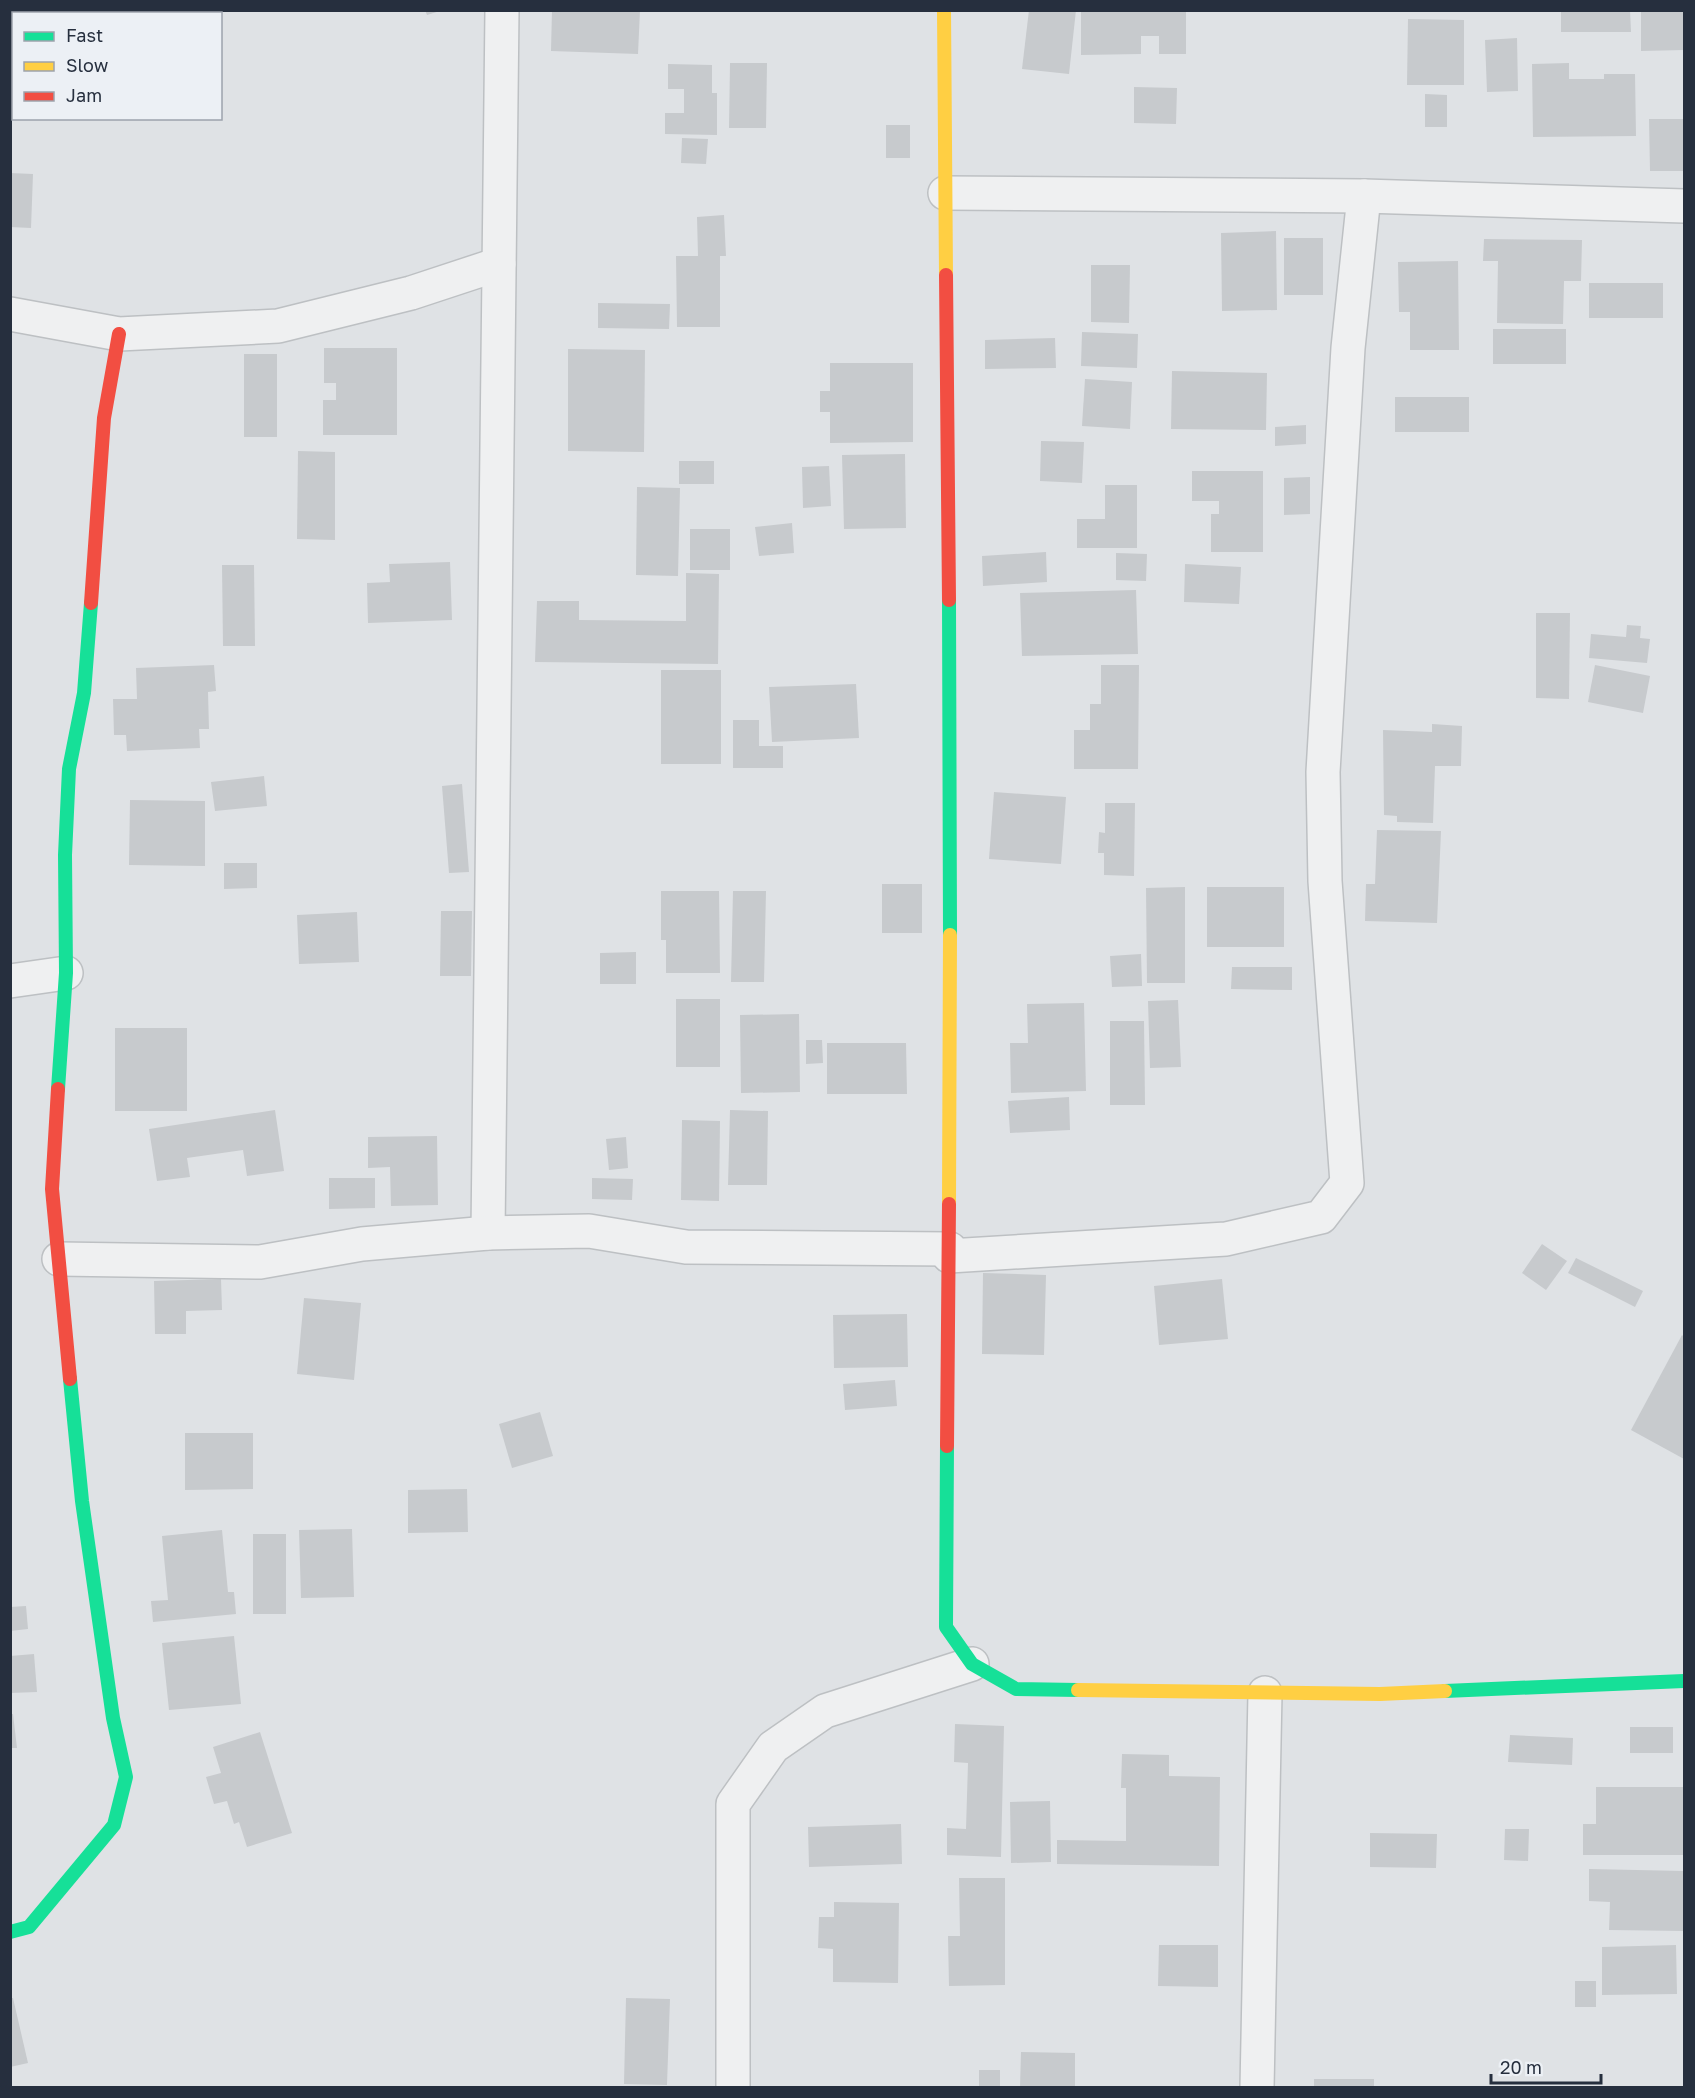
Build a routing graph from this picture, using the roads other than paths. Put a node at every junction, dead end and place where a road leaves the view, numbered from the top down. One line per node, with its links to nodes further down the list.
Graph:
1 (502, 10): 6 (street)
2 (944, 10): 3 (street)
3 (945, 193): 4 (street); 12 (street)
4 (1364, 196): 5 (street); 12 (street)
5 (1684, 206)
6 (499, 264): 8 (street); 11 (street)
7 (10, 314): 8 (street)
8 (119, 334): 9 (street)
9 (66, 973): 10 (street); 13 (street)
10 (10, 981)
11 (488, 1233): 12 (street); 13 (street)
12 (949, 1252): 14 (street)
13 (59, 1259): 17 (street)
14 (972, 1664): 16 (street); 18 (street)
15 (1684, 1681): 16 (street)
16 (1265, 1693): 19 (street)
17 (10, 1932)
18 (733, 2088)
19 (1257, 2088)

